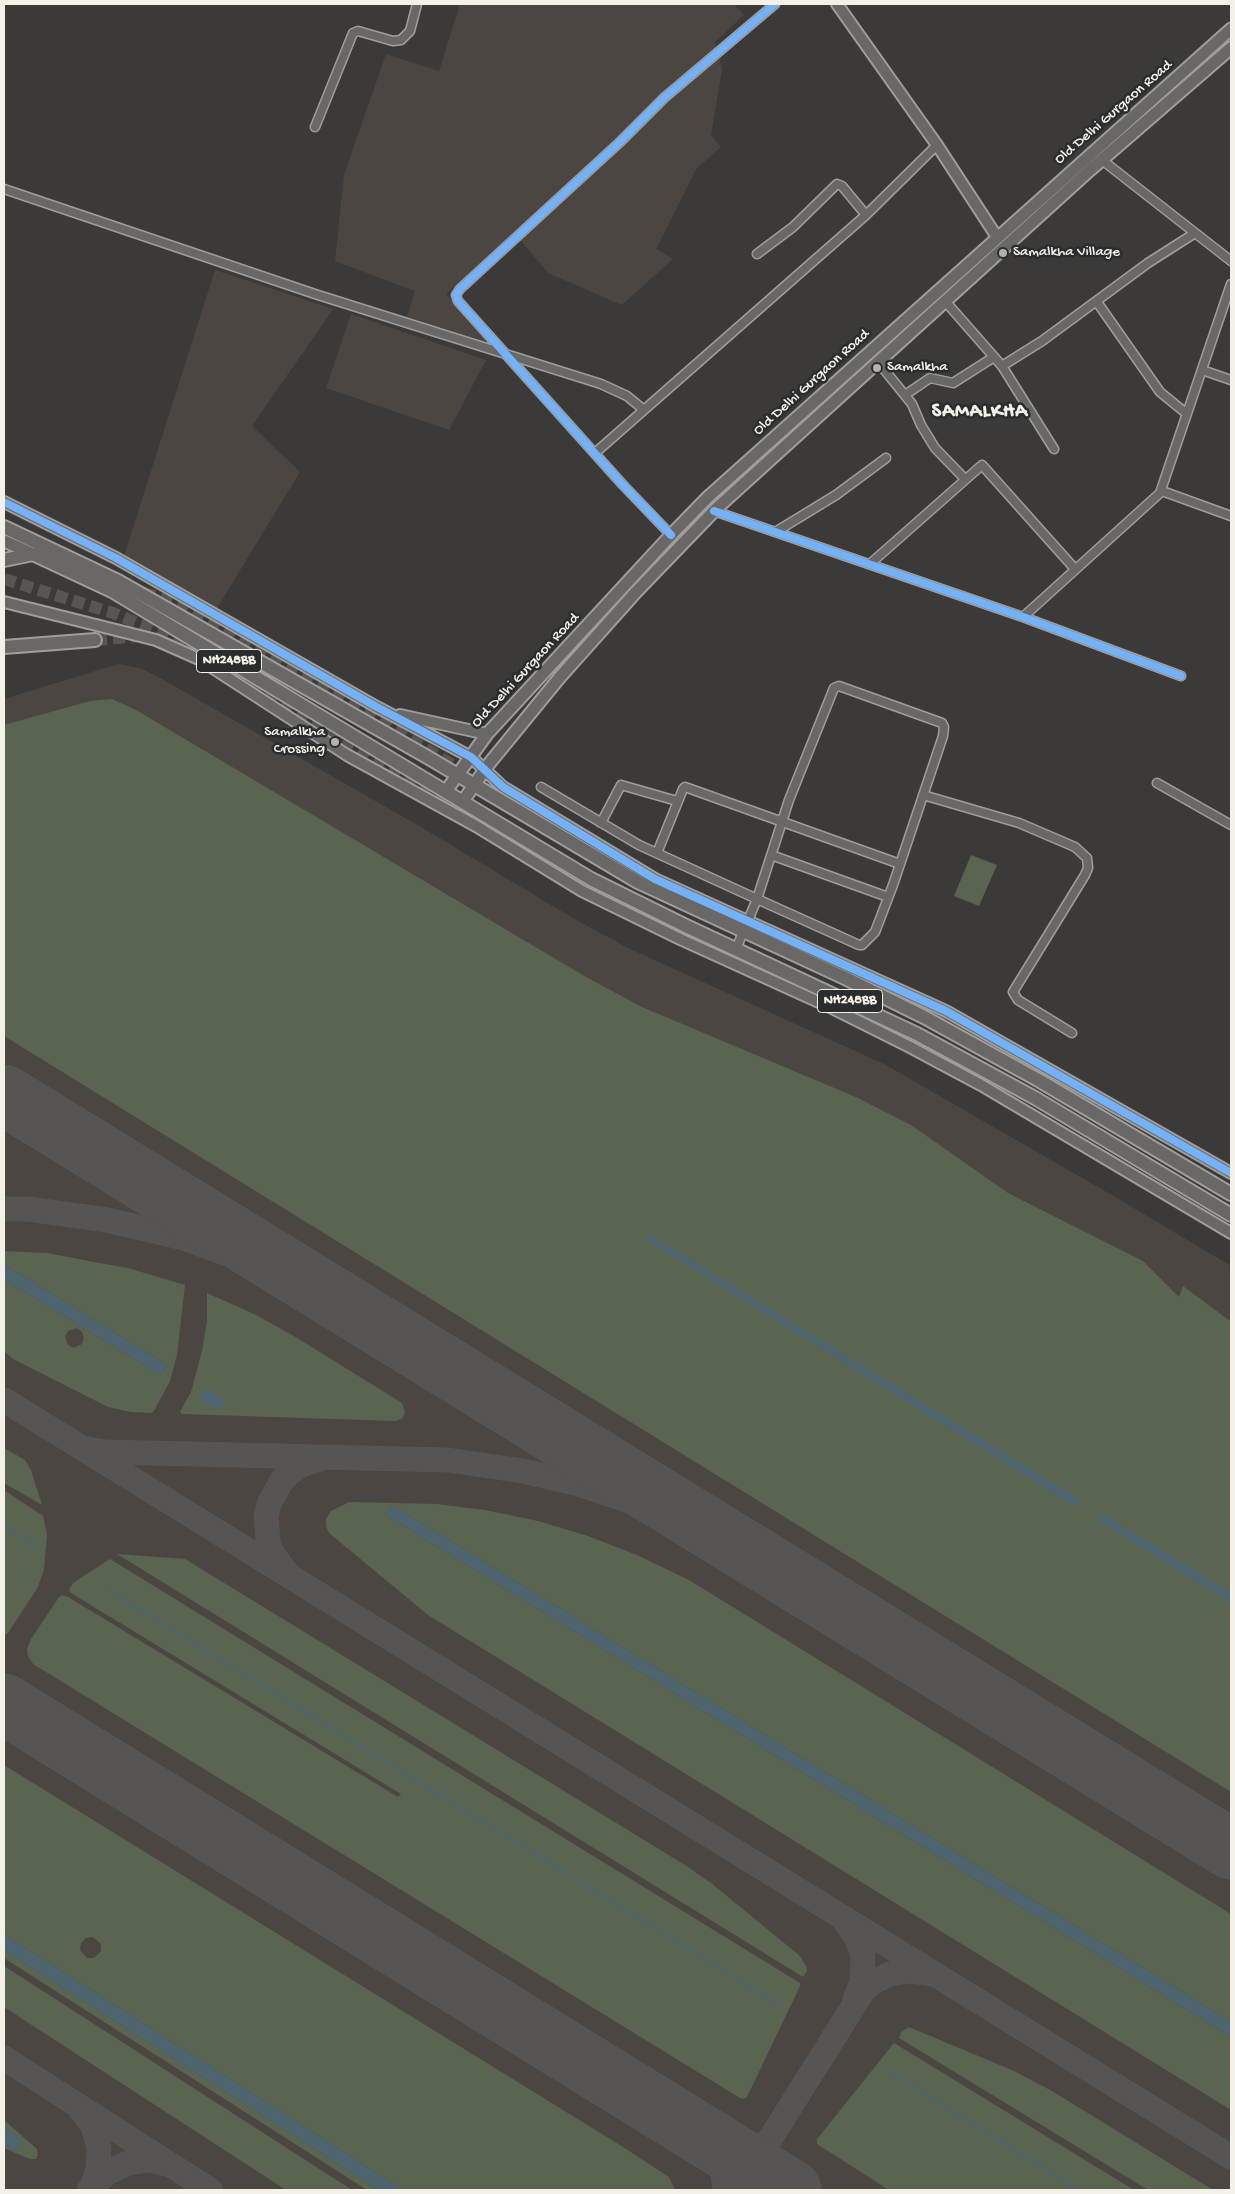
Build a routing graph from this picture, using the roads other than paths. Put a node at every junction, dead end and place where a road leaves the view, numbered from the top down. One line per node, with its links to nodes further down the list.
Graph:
1 (417, 4): 7 (street)
2 (775, 4): 19 (street)
3 (837, 4): 8 (street)
4 (1231, 29): 5 (main road, Old Delhi Gurgaon Road)
5 (1220, 40): 6 (main road); 13 (main road, Old Delhi Gurgaon Road)
6 (1230, 49): 9 (main road, Old Delhi Gurgaon Road)
7 (315, 127)
8 (936, 145): 11 (street); 13 (street)
9 (1102, 160): 12 (street); 17 (main road, Old Delhi Gurgaon Road)
10 (4, 189): 19 (street)
11 (866, 215): 14 (street); 26 (street)
12 (1195, 233): 15 (street); 18 (street)
13 (997, 237): 33 (main road, Old Delhi Gurgaon Road)
14 (757, 254)
15 (1231, 261)
16 (1231, 284): 23 (street)
17 (945, 301): 20 (street); 21 (main road, Old Delhi Gurgaon Road)
18 (1097, 302): 22 (street); 27 (street)
19 (508, 356): 26 (street); 29 (street)
20 (994, 357): 22 (street); 25 (street)
21 (878, 362): 25 (street); 35 (main road, Old Delhi Gurgaon Road)
22 (1002, 366): 28 (street)
23 (1202, 370): 24 (street); 27 (street)
24 (1231, 380)
25 (905, 395): 31 (street)
26 (644, 410): 29 (street)
27 (1187, 414): 32 (street)
28 (1054, 450)
29 (595, 453): 39 (street)
30 (886, 458): 38 (street)
31 (965, 479): 43 (street); 44 (street)
32 (1162, 491): 36 (street); 44 (street)
33 (708, 497): 35 (main road); 39 (main road, Old Delhi Gurgaon Road)
34 (4, 502): 50 (street)
35 (716, 508): 38 (street); 53 (main road, Old Delhi Gurgaon Road)
36 (1231, 516)
37 (4, 527): 54 (highway, NH248BB)
38 (777, 531): 43 (street)
39 (671, 535): 51 (main road, Old Delhi Gurgaon Road)
40 (4, 541): 41 (main road)
41 (33, 554): 42 (highway); 58 (highway, NH248BB)
42 (4, 560)
43 (871, 563): 46 (street)
44 (1075, 569): 46 (street)
45 (4, 602): 76 (street)
46 (1023, 617): 49 (street)
47 (95, 640): 48 (highway)
48 (4, 647)
49 (1181, 676)
50 (375, 706): 51 (street); 52 (street)
51 (487, 734): 52 (main road, Old Delhi Gurgaon Road)
52 (471, 757): 53 (street); 54 (main road, Old Delhi Gurgaon Road)
53 (484, 769): 56 (main road, Old Delhi Gurgaon Road); 70 (street)
54 (457, 775): 56 (highway, NH248BB); 58 (main road, Old Delhi Gurgaon Road)
55 (1157, 783): 64 (street)
56 (474, 785): 60 (main road, Old Delhi Gurgaon Road); 70 (highway, NH248BB)
57 (541, 786): 63 (street)
58 (446, 791): 60 (highway, NH248BB)
59 (923, 795): 62 (street); 67 (street); 72 (street)
60 (463, 801): 71 (highway, NH248BB)
61 (677, 801): 62 (street); 63 (street); 65 (street)
62 (782, 822): 66 (street); 67 (street)
63 (601, 823): 65 (street)
64 (1231, 825)
65 (657, 853): 69 (street)
66 (771, 855): 68 (street); 69 (street)
67 (900, 864): 68 (street)
68 (888, 897): 69 (street)
69 (757, 899): 70 (street)
70 (746, 927): 71 (street); 73 (street); 74 (highway, NH248BB)
71 (736, 949): 75 (highway, NH248BB)
72 (1072, 1032)
73 (1231, 1173)
74 (1231, 1194)
75 (1231, 1215)
76 (1231, 1233)

